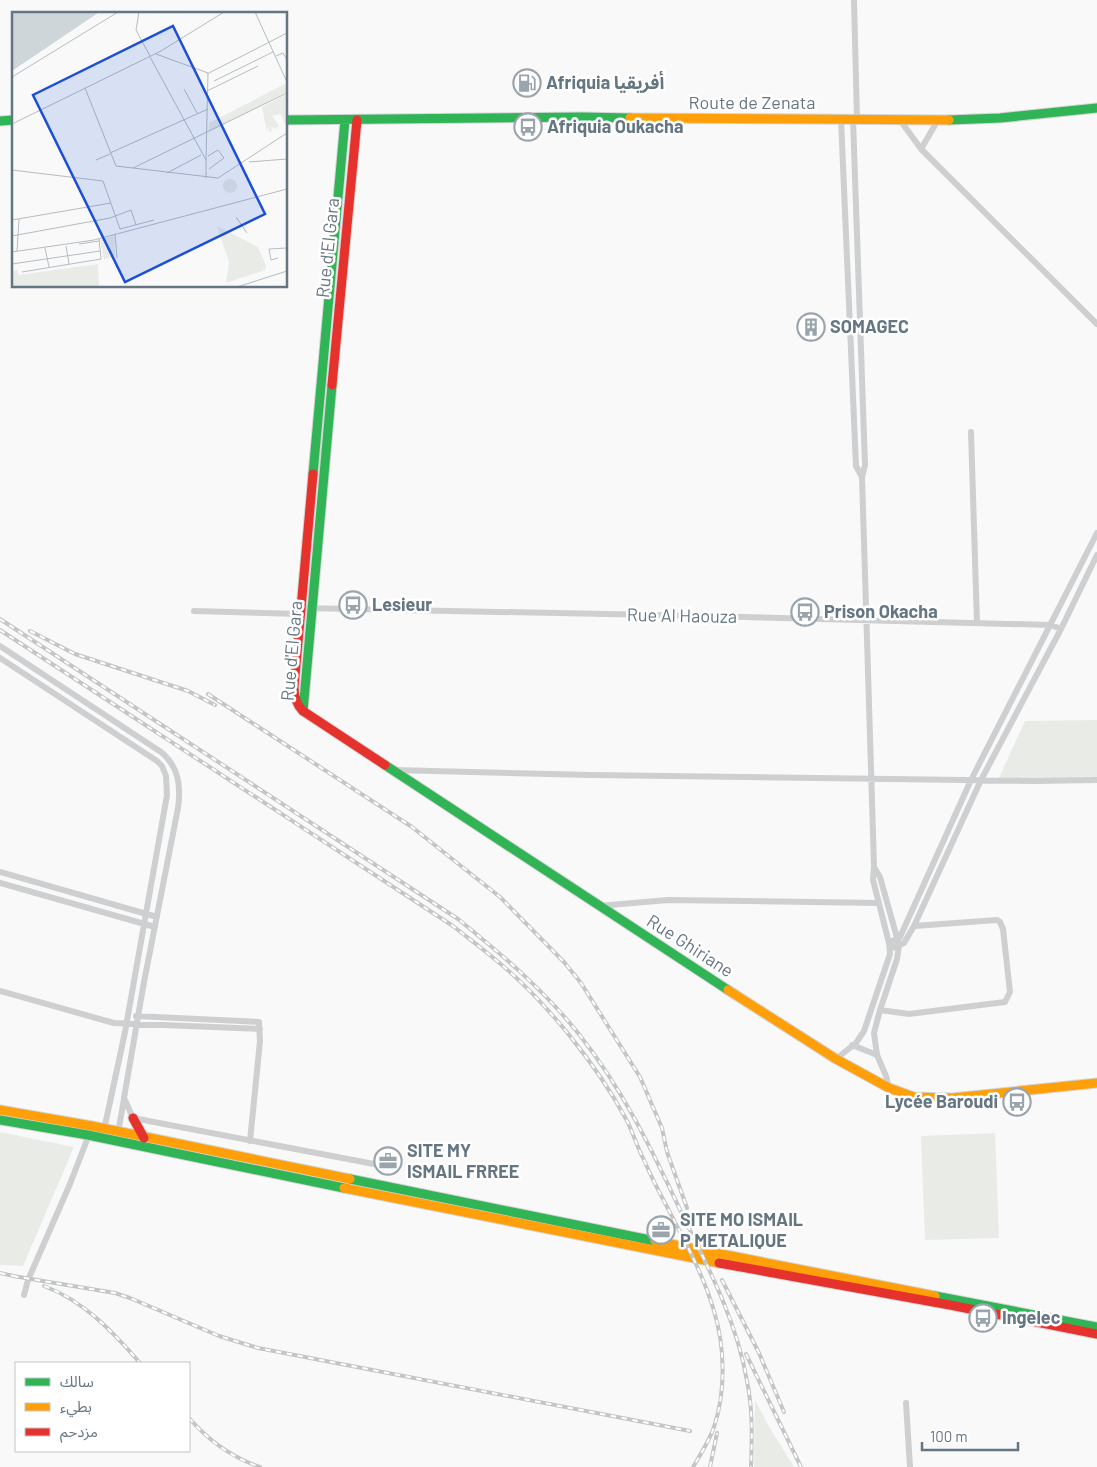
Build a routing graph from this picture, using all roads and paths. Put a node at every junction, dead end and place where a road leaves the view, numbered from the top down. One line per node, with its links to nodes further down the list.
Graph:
1 (854, 0): 4 (street)
2 (1097, 108): 9 (main road, Route de Zenata)
3 (842, 119): 4 (main road, Route de Zenata); 7 (main road, Route de Zenata); 15 (street)
4 (857, 119): 8 (main road, Route de Zenata); 15 (street)
5 (288, 120): 6 (main road, Route de Zenata)
6 (346, 120): 7 (main road, Route de Zenata); 11 (main road, Rue d'El Gara)
7 (357, 120): 12 (main road, Rue d'El Gara)
8 (900, 120): 9 (main road, Route de Zenata); 10 (street)
9 (938, 120): 10 (street)
10 (921, 149): 13 (street)
11 (330, 277): 12 (street); 18 (main road, Rue d'El Gara)
12 (342, 277): 18 (main road, Rue d'El Gara)
13 (1097, 324)
14 (971, 432): 21 (street)
15 (862, 477): 20 (street)
16 (1097, 533): 22 (street)
17 (1097, 555): 23 (street)
18 (305, 610): 19 (street, Rue Al Haouza); 20 (street, Rue Al Haouza); 26 (main road, Rue d'El Gara)
19 (194, 611)
20 (867, 621): 21 (street, Rue Al Haouza); 28 (street)
21 (977, 623): 22 (street, Rue Al Haouza)
22 (1052, 625): 23 (street, Rue Al Haouza); 29 (street)
23 (1061, 629): 30 (street)
24 (0, 646): 32 (street)
25 (0, 658): 33 (street)
26 (303, 711): 27 (main road, Rue Ghiriane)
27 (392, 770): 28 (street); 38 (main road, Rue Ghiriane)
28 (870, 779): 29 (street); 34 (street)
29 (971, 780): 30 (street); 44 (street)
30 (982, 780): 31 (street); 42 (street)
31 (1097, 780)
32 (179, 784): 33 (street); 40 (street)
33 (167, 785): 39 (street)
34 (874, 866): 37 (street); 44 (street)
35 (0, 872): 39 (street)
36 (0, 883): 41 (street)
37 (878, 903): 38 (street); 45 (street)
38 (598, 906): 58 (main road, Rue Ghiriane)
39 (146, 914): 40 (street); 41 (street)
40 (156, 917): 43 (street)
41 (144, 924): 43 (street); 46 (street)
42 (914, 926): 44 (street); 49 (street)
43 (154, 927): 47 (street)
44 (898, 942): 45 (street); 49 (street)
45 (889, 946): 56 (street)
46 (138, 954): 47 (street); 50 (street)
47 (149, 956): 51 (street)
48 (0, 991): 52 (street)
49 (880, 1010): 57 (street)
50 (128, 1016): 51 (street); 52 (street); 53 (street)
51 (138, 1016): 54 (street); 55 (street)
52 (117, 1023): 53 (street)
53 (126, 1024): 54 (street); 66 (street)
54 (136, 1025): 55 (street); 61 (street)
55 (260, 1029): 71 (street)
56 (852, 1046): 57 (street); 58 (street)
57 (877, 1055): 60 (street)
58 (836, 1059): 60 (main road, Rue Ghiriane)
59 (1097, 1082): 60 (main road, Rue Ghiriane)
60 (889, 1088)
61 (124, 1098): 63 (street); 67 (street)
62 (0, 1110): 65 (main road)
63 (133, 1118): 69 (main road); 71 (street)
64 (0, 1120): 68 (main road)
65 (92, 1126): 66 (main road); 68 (street)
66 (105, 1129): 67 (main road); 70 (street)
67 (118, 1132): 69 (main road); 72 (street)
68 (88, 1135): 70 (main road); 74 (street)
69 (144, 1138): 75 (main road)
70 (102, 1139): 72 (main road)
71 (250, 1141): 73 (street)
72 (116, 1142): 76 (main road)
73 (374, 1164)
74 (24, 1295)
75 (1097, 1327)
76 (1097, 1334)
77 (906, 1403): 78 (street)
78 (910, 1467)

